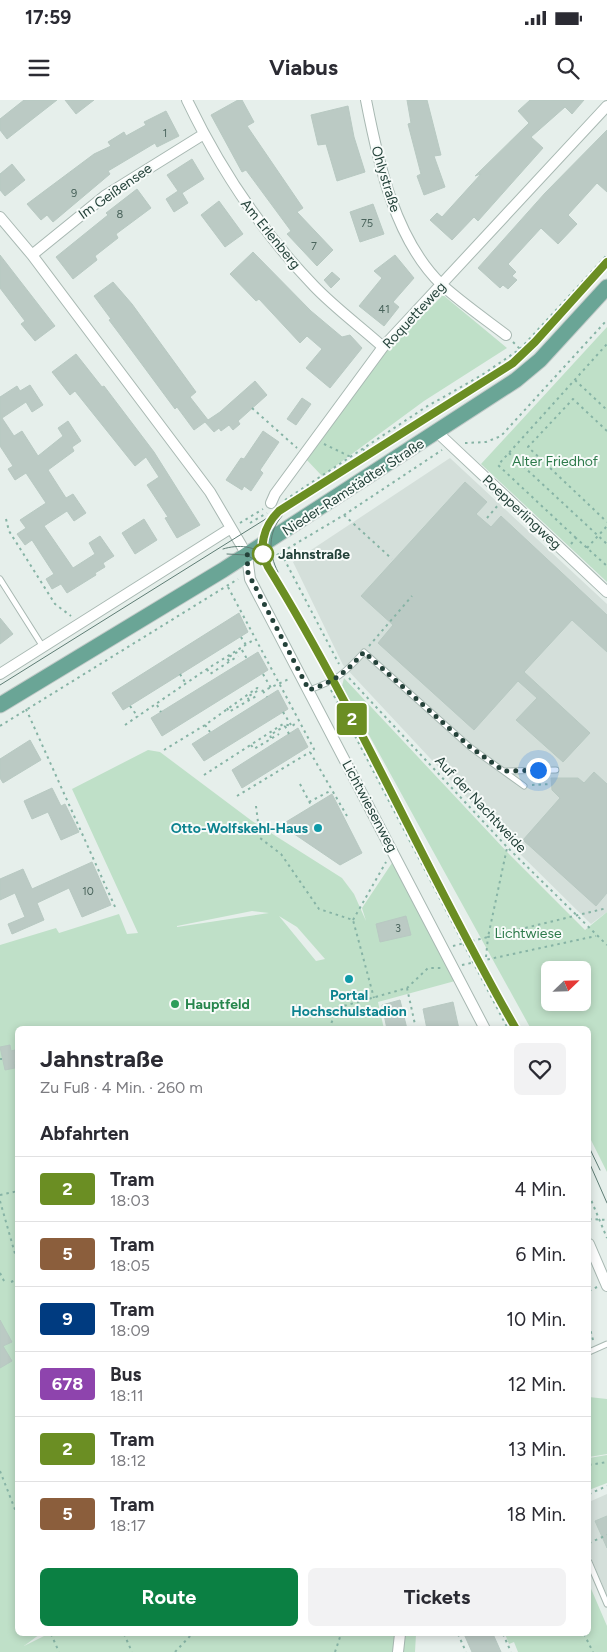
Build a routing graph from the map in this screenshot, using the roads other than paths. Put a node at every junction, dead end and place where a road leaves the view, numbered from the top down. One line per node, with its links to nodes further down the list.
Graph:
1 (187, 100): 4 (street, Am Erlenberg)
2 (366, 100): 7 (street, Ohlystraße)
3 (607, 106): 7 (street, Roquetteweg)
4 (204, 134): 6 (street, Im Geißensee); 10 (street, Am Erlenberg)
5 (0, 217): 6 (street)
6 (32, 255): 13 (street)
7 (442, 285): 9 (street, Ohlystraße); 10 (street, Roquetteweg)
8 (607, 288): 11 (main road, Nieder-Ramstädter Straße)
9 (506, 335)
10 (383, 347): 12 (street, Roquetteweg)
11 (437, 432): 14 (main road, Nieder-Ramstädter Straße); 16 (street, Poepperlingweg)
12 (271, 503)
13 (231, 528): 14 (street); 17 (street)
14 (247, 555): 19 (street, Lichtwiesenweg); 20 (main road, Nieder-Ramstädter Straße)
15 (0, 579): 17 (lane)
16 (607, 592)
17 (43, 647): 18 (street)
18 (0, 674)
19 (309, 690): 22 (lane); 24 (street, Lichtwiesenweg)
20 (0, 704)
21 (556, 770): 22 (lane)
22 (504, 771): 23 (lane)
23 (524, 786)
24 (483, 1026)
25 (591, 1249): 26 (street)
26 (607, 1286)
27 (607, 1344): 28 (lane)
28 (591, 1351)
29 (591, 1567): 30 (lane)
30 (607, 1604)
31 (400, 1636): 32 (street)
32 (398, 1652)

